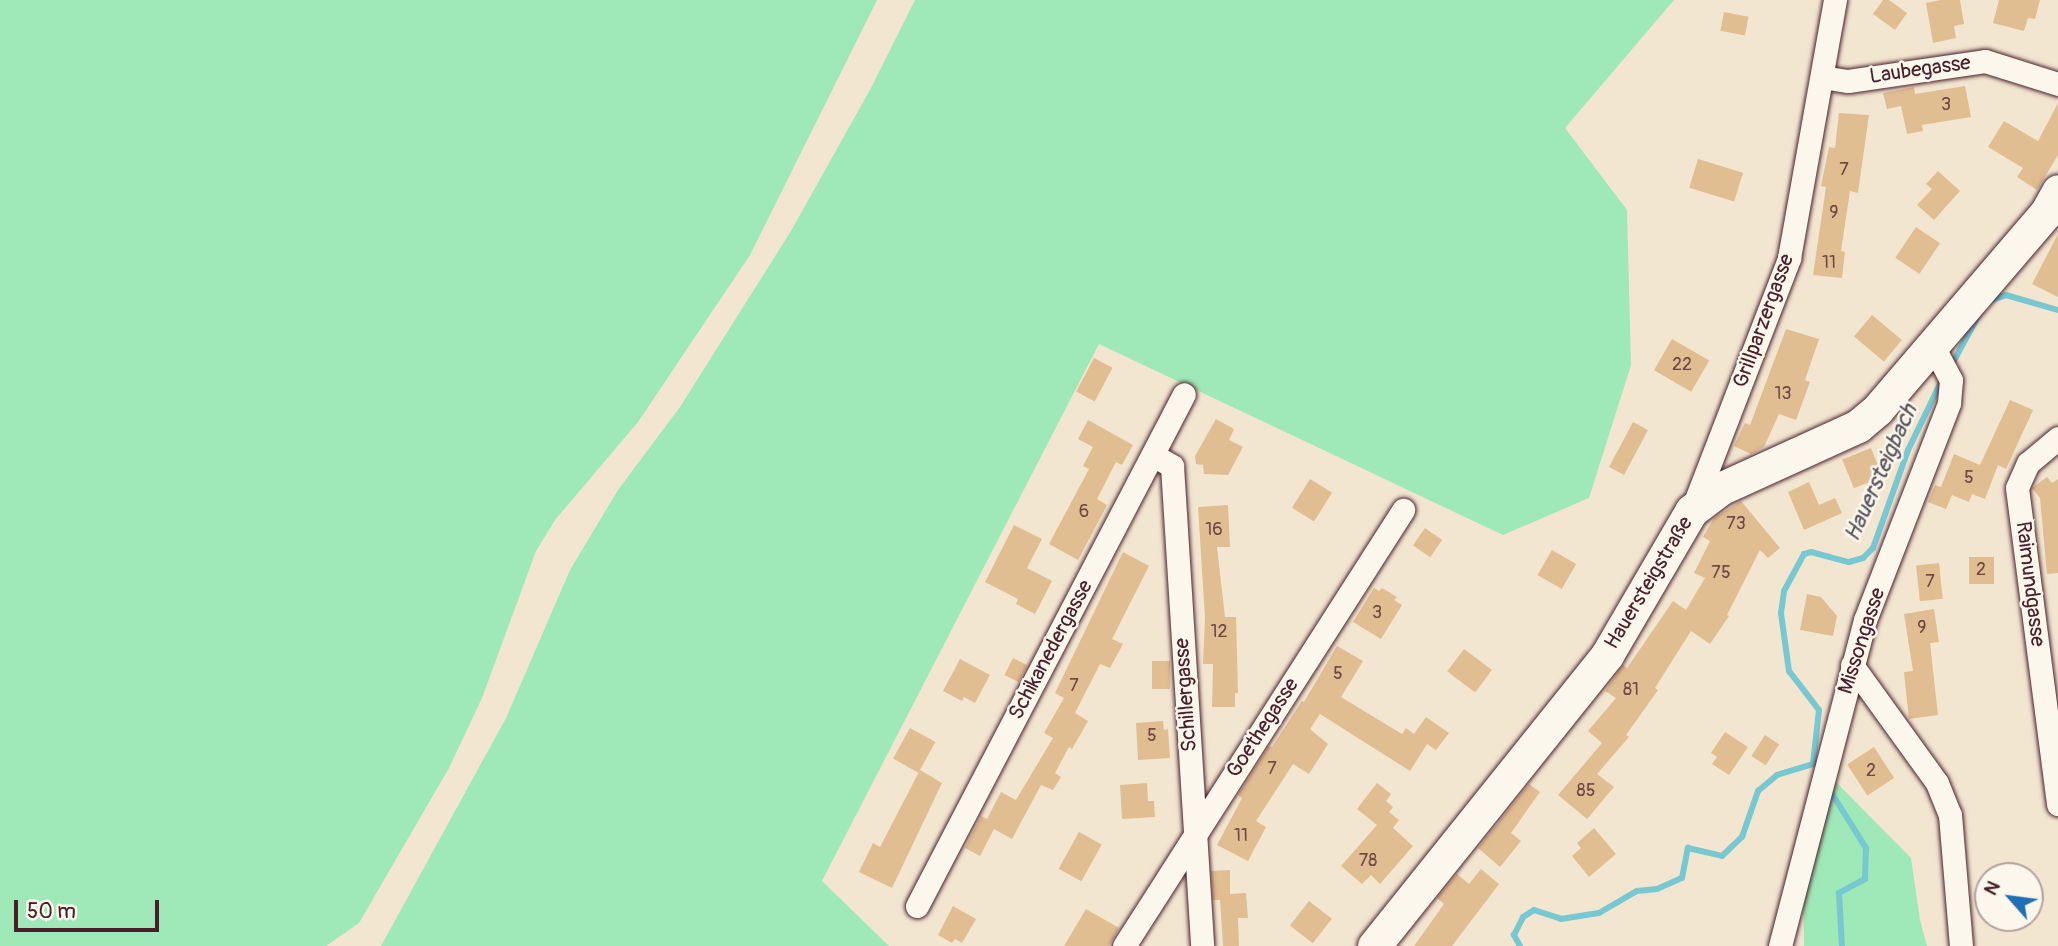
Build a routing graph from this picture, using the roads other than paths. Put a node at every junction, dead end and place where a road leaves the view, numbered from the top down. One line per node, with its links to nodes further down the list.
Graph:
1 (1835, 0): 2 (street, Grillparzergasse)
2 (1822, 77): 3 (street, Laubegasse); 10 (street, Grillparzergasse)
3 (2058, 84)
4 (2058, 191): 5 (street, Hauersteigstraße)
5 (1939, 358): 10 (street, Hauersteigstraße); 11 (street, Missongasse)
6 (1184, 394): 8 (street, Schikanedergasse)
7 (2058, 438): 12 (street, Raimundgasse)
8 (1153, 455): 14 (street, Schillergasse); 15 (street, Schikanedergasse)
9 (1403, 510): 14 (street, Goethegasse)
10 (1691, 511): 18 (street, Hauersteigstraße)
11 (1852, 665): 19 (street, Missongasse); 20 (street)
12 (2056, 771): 13 (street, Raimundgasse)
13 (2058, 804)
14 (1195, 834): 16 (street, Goethegasse); 17 (street, Schillergasse)
15 (917, 906)
16 (1124, 946)
17 (1202, 946)
18 (1374, 946)
19 (1780, 946)
20 (1961, 946)

